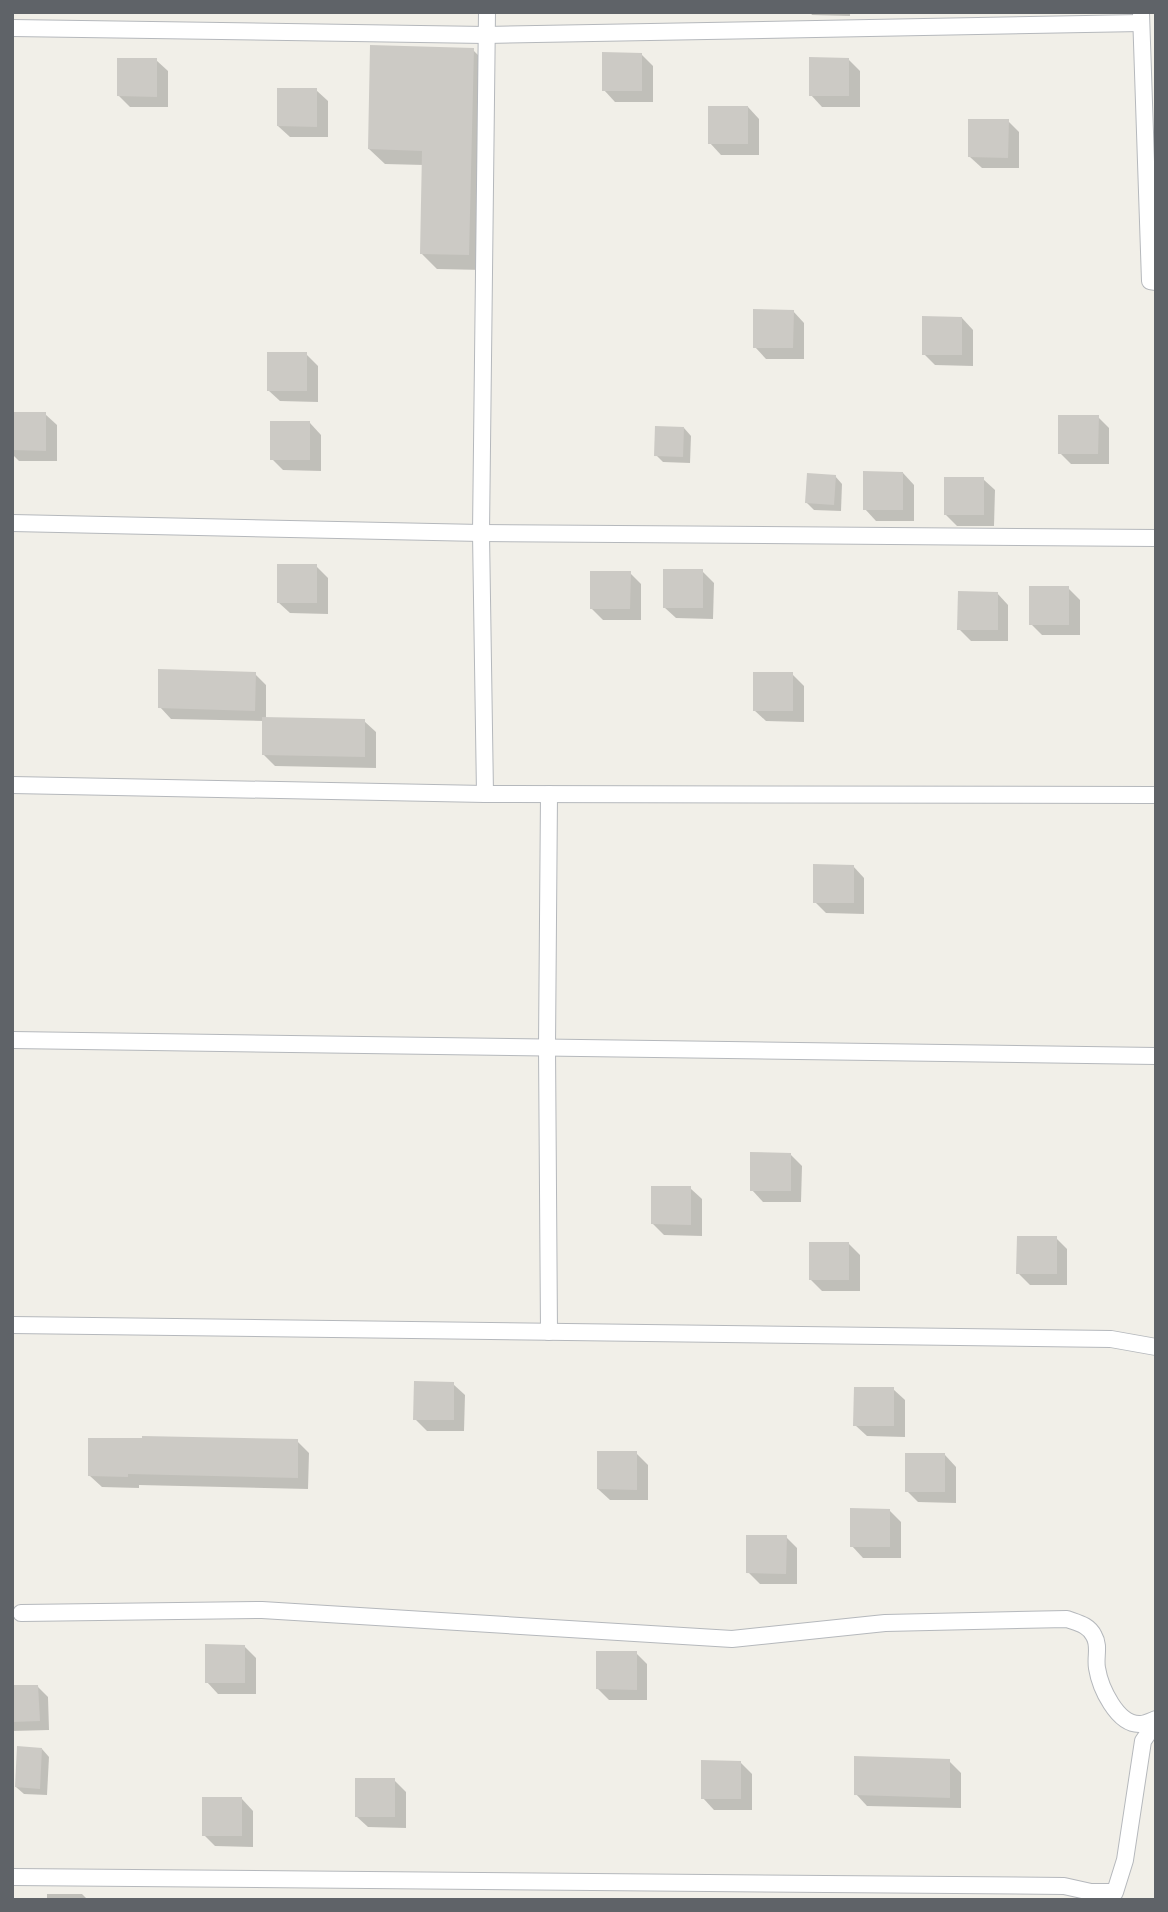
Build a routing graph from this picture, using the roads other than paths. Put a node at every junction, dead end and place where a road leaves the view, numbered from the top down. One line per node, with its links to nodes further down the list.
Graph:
1 (486, 12): 4 (street)
2 (1141, 18): 4 (street); 5 (street)
3 (12, 28): 4 (street)
4 (486, 35): 7 (street)
5 (1156, 282)
6 (12, 523): 7 (street)
7 (481, 533): 8 (street); 10 (street)
8 (1156, 538)
9 (12, 785): 10 (street)
10 (485, 794): 11 (street)
11 (550, 794): 12 (street); 14 (street)
12 (1156, 795)
13 (12, 1040): 14 (street)
14 (547, 1047): 15 (street); 17 (street)
15 (1156, 1056)
16 (12, 1325): 17 (street)
17 (549, 1332): 18 (street)
18 (1156, 1347)
19 (21, 1613): 20 (street)
20 (1156, 1720): 22 (street)
21 (12, 1877): 22 (street)
22 (1116, 1896)

